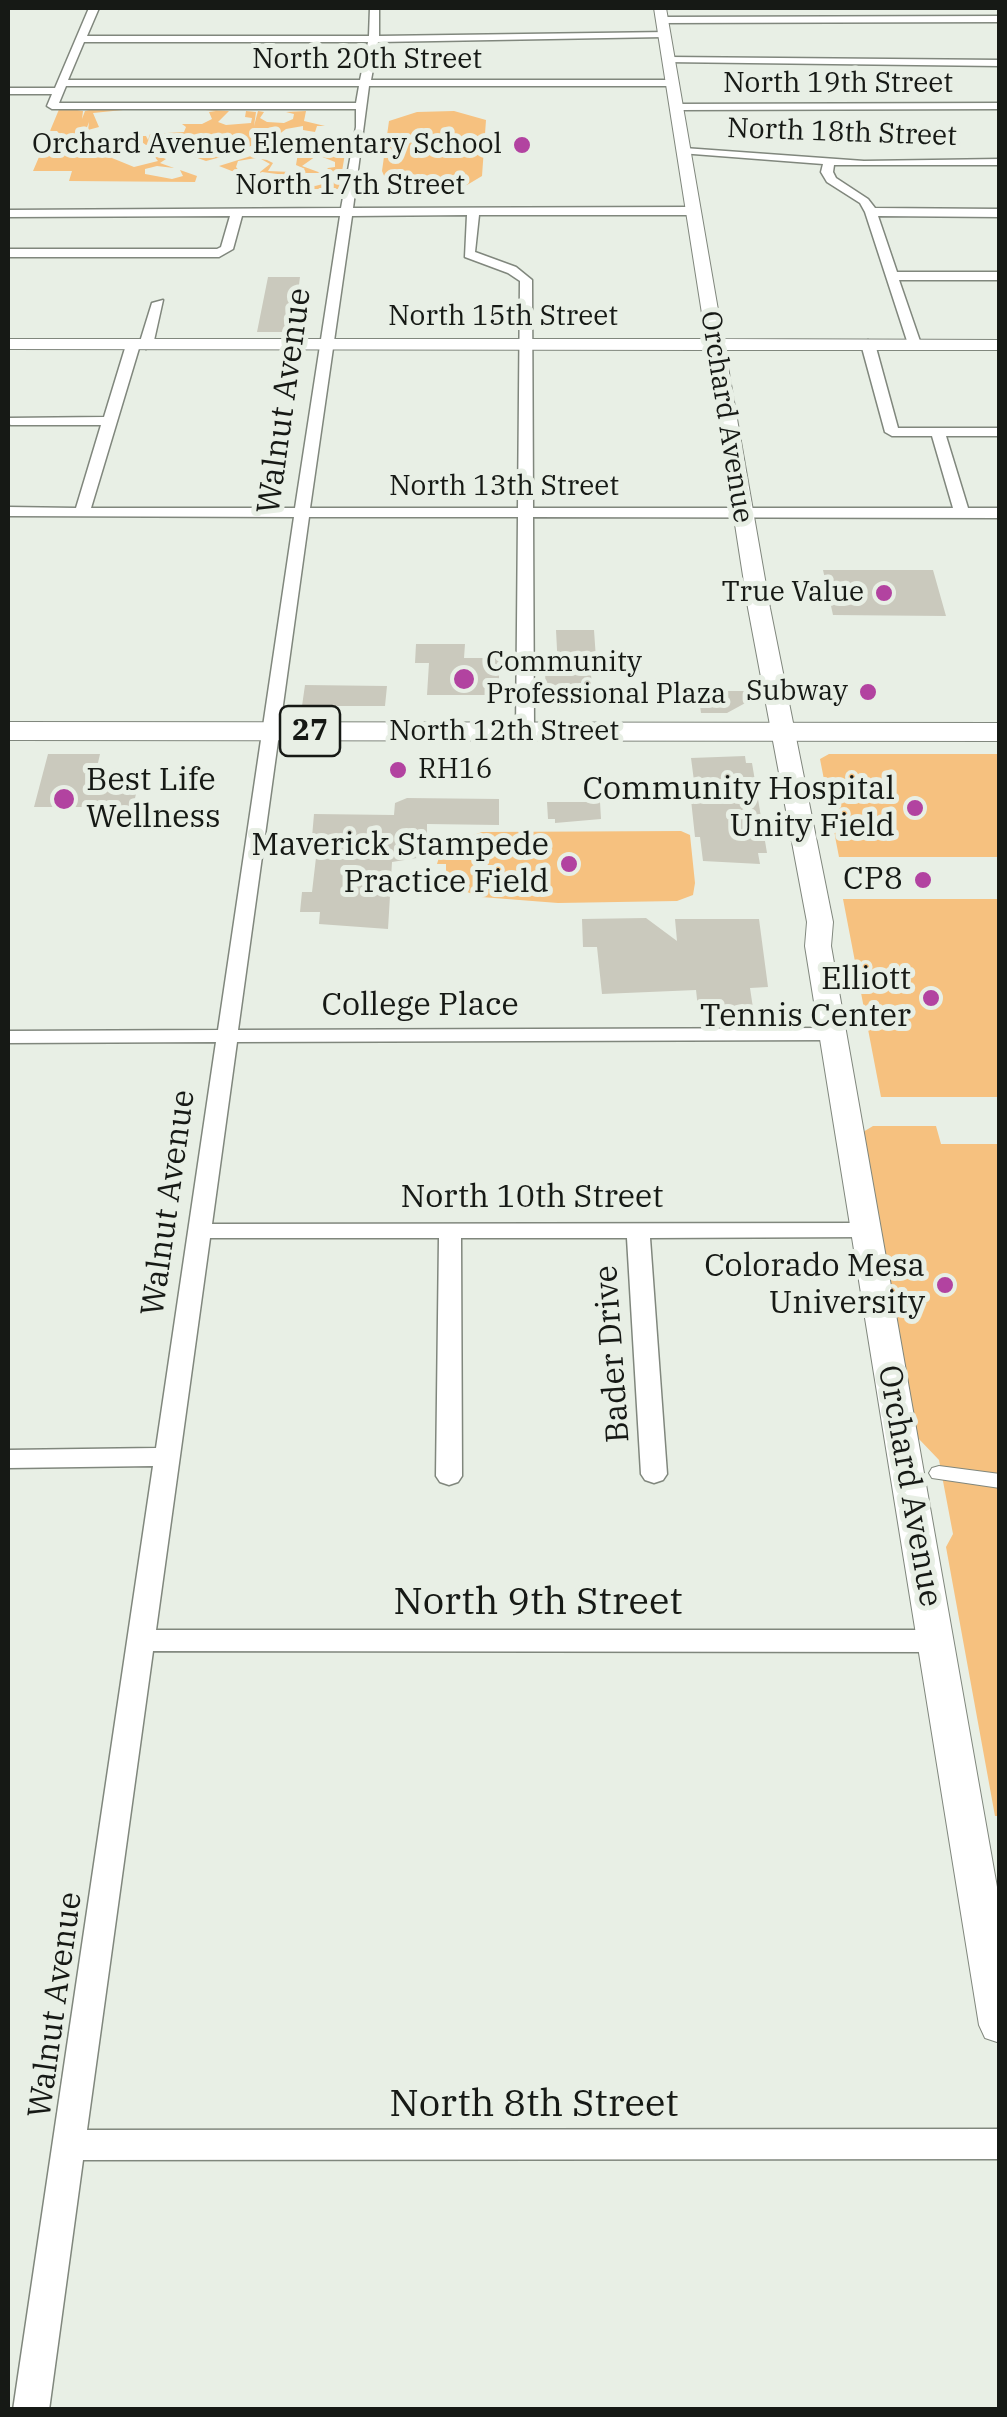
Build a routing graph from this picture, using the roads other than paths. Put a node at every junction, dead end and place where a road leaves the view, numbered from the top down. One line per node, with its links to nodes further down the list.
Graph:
1 (94, 8): 10 (street)
2 (374, 8): 9 (street, Walnut Avenue)
3 (800, 8): 7 (street)
4 (942, 8): 6 (street)
5 (1000, 18): 6 (street)
6 (947, 19): 7 (street)
7 (805, 20): 8 (street)
8 (662, 21): 9 (street); 11 (street, Orchard Avenue)
9 (374, 38): 10 (street); 13 (street, Walnut Avenue)
10 (80, 39): 15 (street)
11 (669, 60): 12 (street); 14 (street, Orchard Avenue)
12 (1000, 63)
13 (364, 83): 14 (street, North 20th Street); 15 (street, North 20th Street); 18 (street, Walnut Avenue)
14 (673, 83): 19 (street, Orchard Avenue)
15 (59, 87): 16 (street, North 20th Street); 18 (street)
16 (8, 91)
17 (988, 93): 20 (street)
18 (362, 106): 30 (street, Walnut Avenue)
19 (677, 106): 20 (street, North 19th Street); 22 (street, Orchard Avenue)
20 (997, 106)
21 (877, 149): 25 (street)
22 (684, 151): 24 (street, North 18th Street); 27 (street, Orchard Avenue)
23 (1000, 162): 25 (street, North 18th Street)
24 (828, 163): 25 (street, North 18th Street); 31 (street)
25 (882, 165)
26 (472, 211): 27 (street, North 17th Street); 30 (street, North 17th Street); 43 (street)
27 (693, 211): 44 (street, Orchard Avenue)
28 (8, 212): 29 (street, North 17th Street)
29 (237, 212): 30 (street, North 17th Street); 33 (street)
30 (346, 212): 42 (street, Walnut Avenue)
31 (871, 212): 32 (street); 34 (street)
32 (1000, 212)
33 (8, 254)
34 (892, 276): 35 (street); 39 (street)
35 (1000, 276)
36 (158, 303): 41 (street)
37 (8, 344): 41 (street, North 15th Street)
38 (868, 344): 39 (street, North 15th Street); 44 (street, North 15th Street); 47 (street)
39 (914, 344): 40 (street, North 15th Street)
40 (1000, 344)
41 (139, 345): 42 (street, North 15th Street); 46 (street)
42 (326, 345): 43 (street, North 15th Street); 51 (street, Walnut Avenue)
43 (523, 345): 44 (street, North 15th Street); 52 (street)
44 (714, 345): 53 (street, Orchard Avenue)
45 (12, 421): 46 (street)
46 (110, 421): 50 (street)
47 (938, 432): 48 (street); 54 (street)
48 (1000, 432)
49 (8, 512): 50 (street, North 13th Street)
50 (82, 512): 51 (street, North 13th Street)
51 (302, 512): 52 (street, North 13th Street); 57 (street, Walnut Avenue)
52 (524, 512): 53 (street, North 13th Street); 58 (street)
53 (742, 512): 54 (street, North 13th Street); 59 (street, Orchard Avenue)
54 (962, 513): 55 (street, North 13th Street)
55 (1000, 513)
56 (8, 731): 57 (main road, North 12th Street / 27)
57 (271, 732): 58 (main road, North 12th Street / 27); 62 (street, Walnut Avenue)
58 (525, 732): 59 (main road, North 12th Street / 27)
59 (782, 732): 60 (main road, North 12th Street / 27); 61 (street, Orchard Avenue)
60 (1000, 732)
61 (833, 1034): 62 (street, College Place); 67 (street, Orchard Avenue)
62 (226, 1036): 63 (street, College Place); 64 (street, Walnut Avenue)
63 (8, 1037)
64 (198, 1230): 65 (street, North 10th Street); 68 (street, Walnut Avenue)
65 (450, 1230): 66 (street, North 10th Street); 72 (street)
66 (638, 1230): 67 (street, North 10th Street); 71 (street, Bader Drive)
67 (866, 1230): 75 (street, Orchard Avenue)
68 (166, 1458): 69 (street); 74 (street, Walnut Avenue)
69 (8, 1459)
70 (939, 1473): 73 (street)
71 (654, 1474)
72 (449, 1476)
73 (1000, 1481)
74 (140, 1640): 75 (street, North 9th Street); 78 (street, Walnut Avenue)
75 (935, 1642): 76 (street, Orchard Avenue)
76 (1000, 2025)
77 (1000, 2144): 78 (street, North 8th Street)
78 (69, 2145): 79 (street, Walnut Avenue)
79 (30, 2410)

